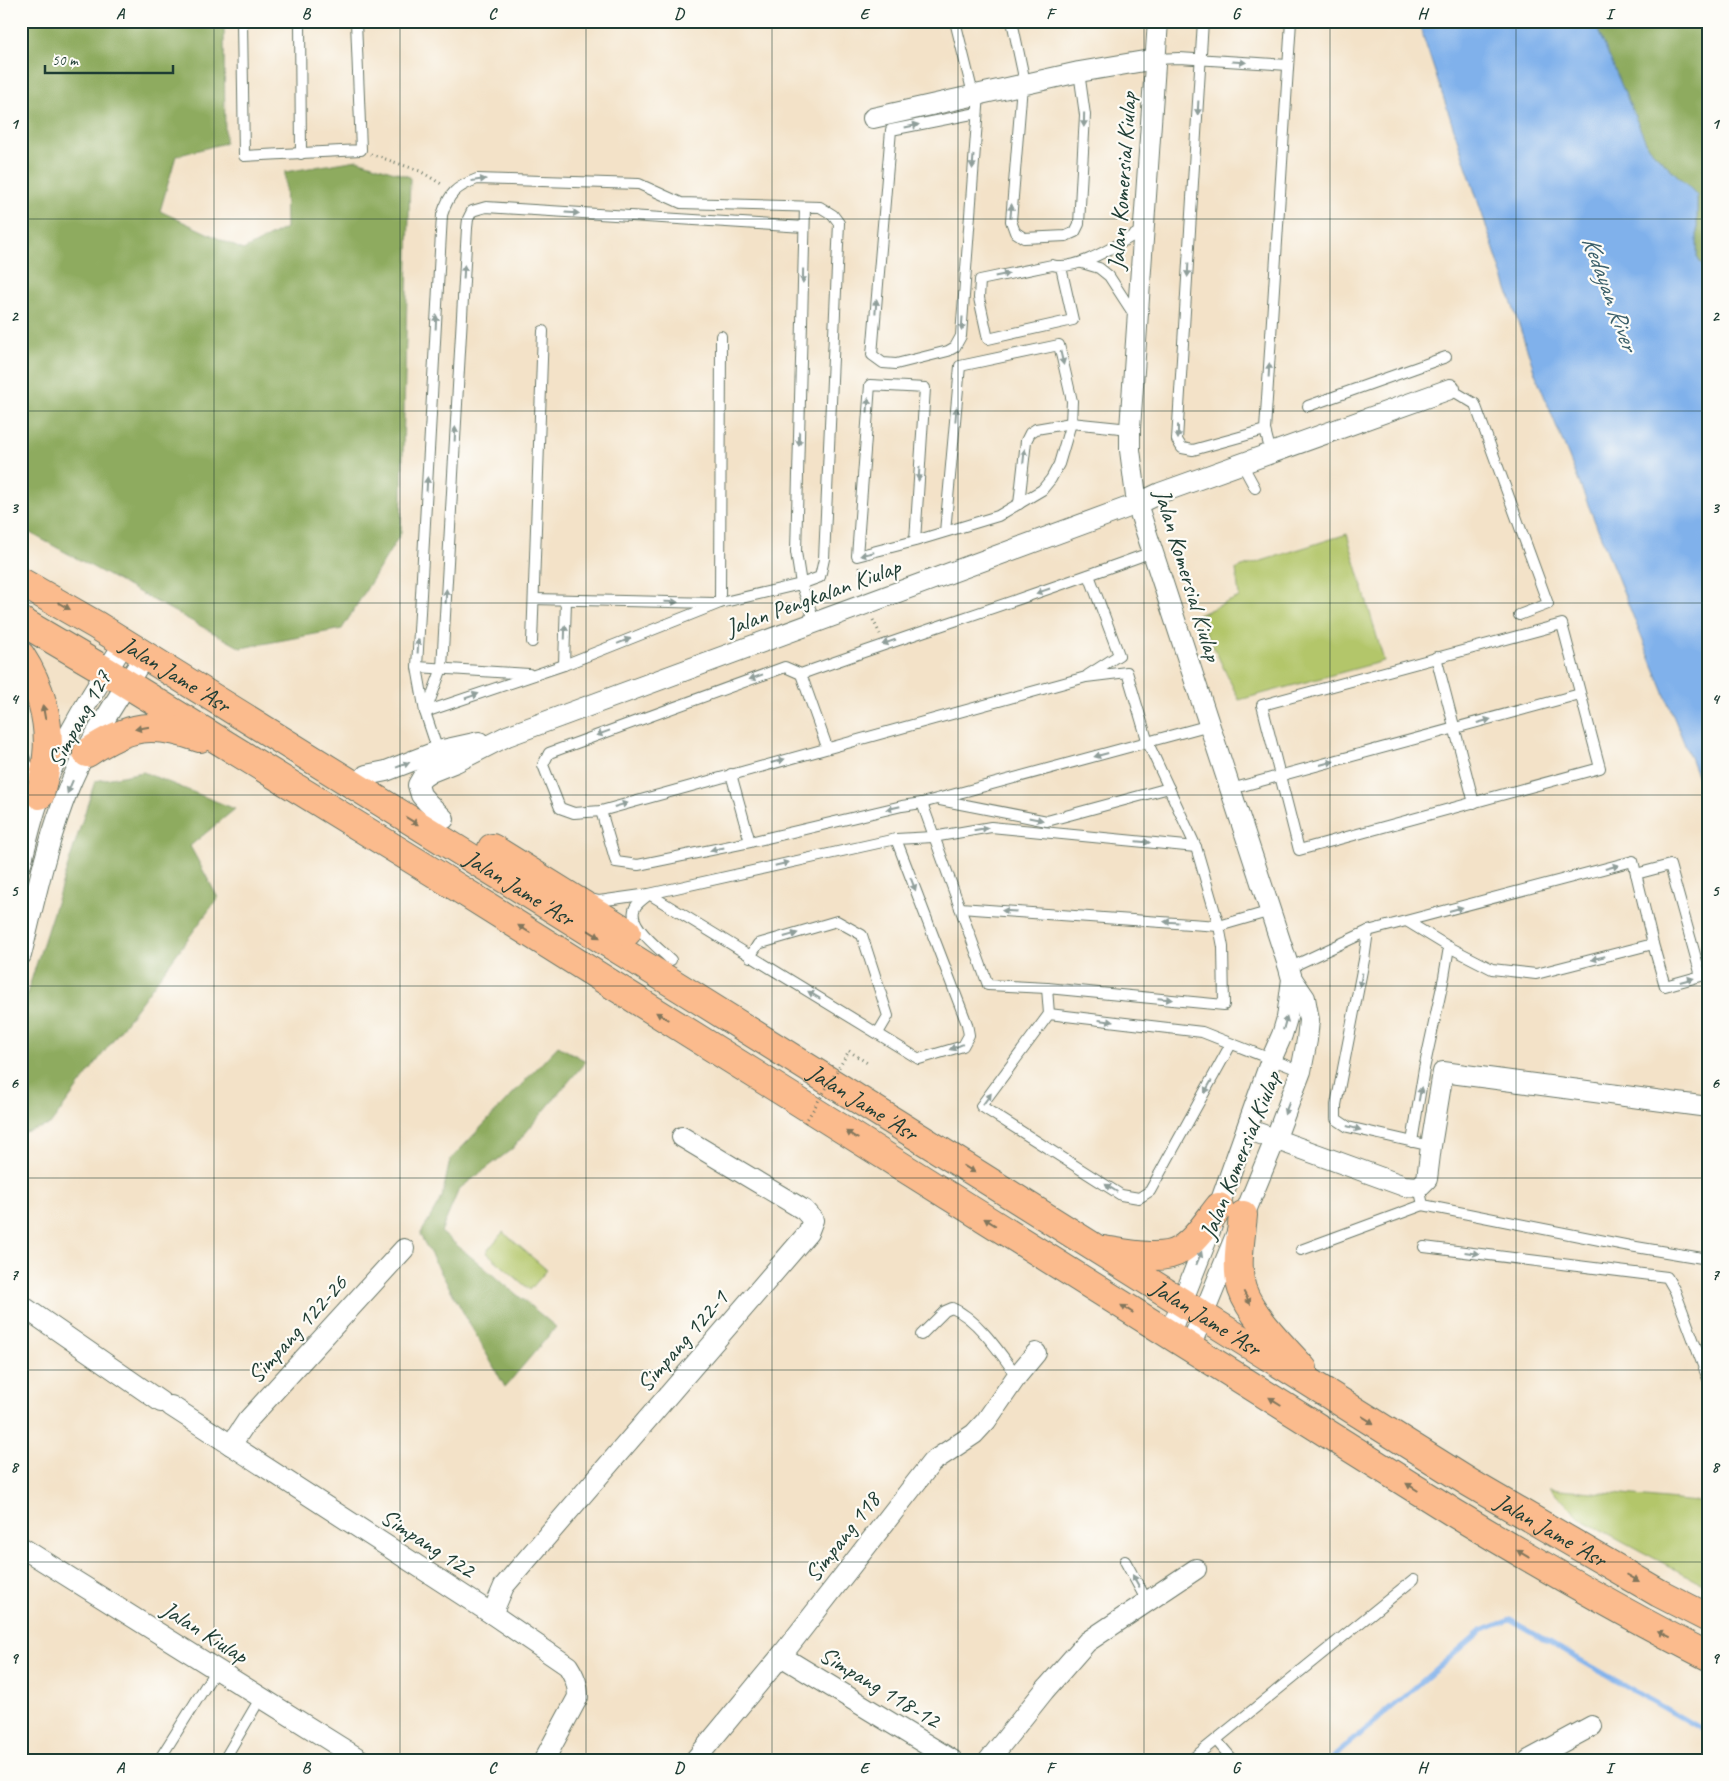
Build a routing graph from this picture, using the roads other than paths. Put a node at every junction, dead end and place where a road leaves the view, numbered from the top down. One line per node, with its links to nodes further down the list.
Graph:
1 (242, 21): 17 (lane)
2 (300, 21): 17 (lane)
3 (356, 21): 17 (lane)
4 (955, 21): 14 (lane)
5 (1012, 21): 13 (lane)
6 (1158, 21): 9 (street, Jalan Komersial Kiulap)
7 (1203, 21): 10 (lane)
8 (1290, 21): 11 (lane)
9 (1156, 59): 10 (lane); 12 (street); 20 (street, Jalan Komersial Kiulap)
10 (1200, 60): 11 (lane, one-way to 11); 31 (lane, one-way to 31)
11 (1288, 65): 31 (lane, one-way to 11)
12 (1079, 72): 13 (street); 13 (lane, one-way to 13)
13 (1022, 85): 14 (street)
14 (978, 104): 16 (street); 16 (lane, one-way to 16)
15 (873, 118): 16 (street)
16 (893, 122)
17 (301, 154)
18 (806, 207): 19 (lane); 42 (lane); 54 (lane, one-way to 18)
19 (804, 228): 42 (lane, one-way to 42); 55 (lane, one-way to 19)
20 (1144, 229): 21 (lane); 23 (street, Jalan Komersial Kiulap)
21 (1082, 263): 22 (lane); 23 (lane)
22 (1061, 267): 22 (lane, one-way to 22)
23 (1138, 320): 30 (street, Jalan Komersial Kiulap)
24 (543, 331): 43 (lane)
25 (722, 336): 45 (lane)
26 (1446, 357): 28 (lane)
27 (1450, 390): 32 (street, Jalan Pengkalan Kiulap); 46 (lane)
28 (1308, 406)
29 (1071, 423): 30 (lane); 35 (lane); 35 (lane, one-way to 29); 37 (lane, one-way to 29)
30 (1130, 429): 36 (street, Jalan Komersial Kiulap)
31 (1265, 430): 32 (lane)
32 (1271, 453): 33 (street, Jalan Pengkalan Kiulap)
33 (1242, 464): 34 (lane); 36 (street, Jalan Pengkalan Kiulap)
34 (1255, 488)
35 (1019, 504): 37 (lane)
36 (1136, 504): 39 (street, Jalan Komersial Kiulap); 48 (street, Jalan Pengkalan Kiulap)
37 (944, 532): 38 (lane)
38 (915, 541): 38 (lane, one-way to 38)
39 (1152, 552): 40 (lane); 62 (street, Jalan Komersial Kiulap)
40 (1090, 575): 57 (lane, one-way to 57); 59 (lane)
41 (21, 582): 50 (main road, Jalan Jame 'Asr, one-way to 50)
42 (801, 584): 45 (lane); 48 (lane)
43 (534, 599): 44 (lane); 49 (lane)
44 (566, 600): 45 (lane, one-way to 45); 53 (lane, one-way to 44)
45 (720, 603): 53 (lane, one-way to 45)
46 (1519, 615)
47 (21, 621): 58 (main road, Jalan Jame 'Asr)
48 (815, 622): 65 (street, Jalan Pengkalan Kiulap)
49 (532, 642)
50 (135, 649): 58 (street, Simpang 127); 64 (main road, Jalan Jame 'Asr)
51 (21, 656): 78 (main road, one-way to 51)
52 (1436, 657): 60 (lane); 63 (lane); 75 (lane)
53 (564, 665): 56 (lane)
54 (417, 667): 55 (lane); 61 (lane)
55 (442, 668): 56 (lane); 61 (lane)
56 (534, 674): 61 (lane, one-way to 56)
57 (801, 674): 67 (lane); 82 (lane, one-way to 82)
58 (117, 677): 70 (street, Simpang 127); 71 (main road, Jalan Jame 'Asr); 78 (street, Simpang 127)
59 (1086, 677): 66 (lane); 67 (lane)
60 (1580, 694): 63 (lane, one-way to 60); 80 (lane)
61 (426, 712): 69 (lane)
62 (1210, 725): 66 (lane); 77 (street, Jalan Komersial Kiulap)
63 (1455, 729): 75 (lane, one-way to 63); 80 (lane)
64 (266, 731): 74 (main road); 86 (main road); 116 (main road, Jalan Jame 'Asr, one-way to 116)
65 (507, 736): 69 (street); 72 (street)
66 (1148, 743): 76 (lane); 79 (lane, one-way to 79)
67 (827, 748): 73 (lane, one-way to 67)
68 (21, 750): 78 (lane)
69 (438, 751): 72 (lane); 74 (street, one-way to 69)
70 (87, 752): 71 (main road, one-way to 70); 100 (street, Simpang 127, one-way to 100)
71 (239, 752): 86 (main road, Jalan Jame 'Asr)
72 (456, 762): 83 (street)
73 (731, 774): 82 (lane, one-way to 73); 87 (lane)
74 (366, 775): 83 (main road)
75 (1280, 776): 77 (lane); 80 (lane)
76 (1169, 788): 79 (lane, one-way to 76); 88 (lane)
77 (1231, 789): 94 (street, Jalan Komersial Kiulap)
78 (40, 795): 89 (street, Simpang 127)
79 (937, 800): 81 (lane)
80 (1474, 803)
81 (922, 804): 84 (lane); 87 (lane, one-way to 87)
82 (601, 811): 87 (lane, one-way to 82)
83 (444, 819): 91 (main road)
84 (933, 837): 85 (lane); 88 (lane, one-way to 88); 93 (lane)
85 (896, 838): 92 (lane, one-way to 85); 106 (lane, one-way to 106)
86 (382, 841): 127 (main road, Jalan Jame 'Asr, one-way to 86)
87 (750, 842)
88 (1196, 847): 96 (lane)
89 (21, 864)
90 (1636, 874): 95 (lane, one-way to 90); 98 (lane); 98 (lane, one-way to 90)
91 (566, 893): 92 (lane); 102 (main road)
92 (649, 894): 101 (lane); 102 (lane)
93 (960, 908): 96 (lane, one-way to 93); 104 (lane)
94 (1271, 910): 96 (lane); 103 (street, Jalan Komersial Kiulap)
95 (1408, 922): 97 (lane); 99 (lane)
96 (1220, 926): 104 (lane, one-way to 96)
97 (1368, 931): 103 (lane); 115 (lane, one-way to 115)
98 (1653, 944): 99 (lane, one-way to 99)
99 (1449, 947): 110 (lane)
100 (21, 955)
101 (750, 956): 106 (lane, one-way to 101); 106 (lane, one-way to 106)
102 (671, 960): 116 (main road)
103 (1290, 973): 108 (street, Jalan Komersial Kiulap, one-way to 103); 109 (street, Jalan Komersial Kiulap)
104 (1047, 988): 105 (lane)
105 (1049, 1014): 107 (lane, one-way to 107); 107 (lane, one-way to 105)
106 (878, 1033)
107 (1232, 1044): 108 (lane)
108 (1272, 1060): 109 (lane); 112 (street, Jalan Komersial Kiulap)
109 (1301, 1071): 114 (street, Jalan Komersial Kiulap, one-way to 114)
110 (1434, 1071): 111 (street); 115 (street)
111 (1708, 1107)
112 (1247, 1129): 114 (street); 118 (street, Jalan Komersial Kiulap)
113 (682, 1137): 138 (street, Simpang 122-1)
114 (1275, 1140): 117 (street); 118 (street, Jalan Komersial Kiulap)
115 (1421, 1144): 117 (street)
116 (936, 1148): 120 (main road, Jalan Jame 'Asr, one-way to 120)
117 (1421, 1196): 122 (lane); 123 (lane)
118 (1231, 1211): 120 (main road, one-way to 118); 125 (street, Jalan Komersial Kiulap); 131 (main road, one-way to 131)
119 (1424, 1247): 130 (lane, one-way to 130)
120 (1095, 1248): 125 (main road, Jalan Jame 'Asr)
121 (404, 1249): 132 (street, Simpang 122-26)
122 (1301, 1250)
123 (1706, 1261)
124 (21, 1305): 132 (street, Simpang 122)
125 (1192, 1310): 127 (street, Jalan Komersial Kiulap); 131 (main road, Jalan Jame 'Asr)
126 (921, 1335): 129 (lane)
127 (1179, 1341): 141 (main road, Jalan Jame 'Asr, one-way to 127)
128 (1036, 1354): 129 (street, Simpang 118)
129 (1016, 1376): 140 (street, Simpang 118)
130 (1708, 1379)
131 (1326, 1394): 139 (main road, Jalan Jame 'Asr, one-way to 139)
132 (231, 1445): 138 (street, Simpang 122)
133 (21, 1546): 142 (street, Jalan Kiulap)
134 (1125, 1560): 137 (lane, one-way to 134)
135 (1196, 1569): 137 (street)
136 (1414, 1579): 145 (lane)
137 (1147, 1601): 152 (street)
138 (492, 1614): 149 (street, Simpang 122)
139 (1708, 1618)
140 (781, 1656): 150 (street, Simpang 118); 151 (street, Simpang 118-12)
141 (1708, 1656)
142 (217, 1668): 143 (street, Jalan Kiulap); 147 (lane)
143 (261, 1697): 146 (street, Jalan Kiulap); 148 (lane)
144 (1592, 1726): 155 (street)
145 (1216, 1740): 153 (lane); 154 (lane)
146 (360, 1759)
147 (159, 1760)
148 (224, 1760)
149 (544, 1760)
150 (695, 1760)
151 (952, 1760)
152 (989, 1760)
153 (1192, 1760)
154 (1234, 1760)
155 (1529, 1760)

